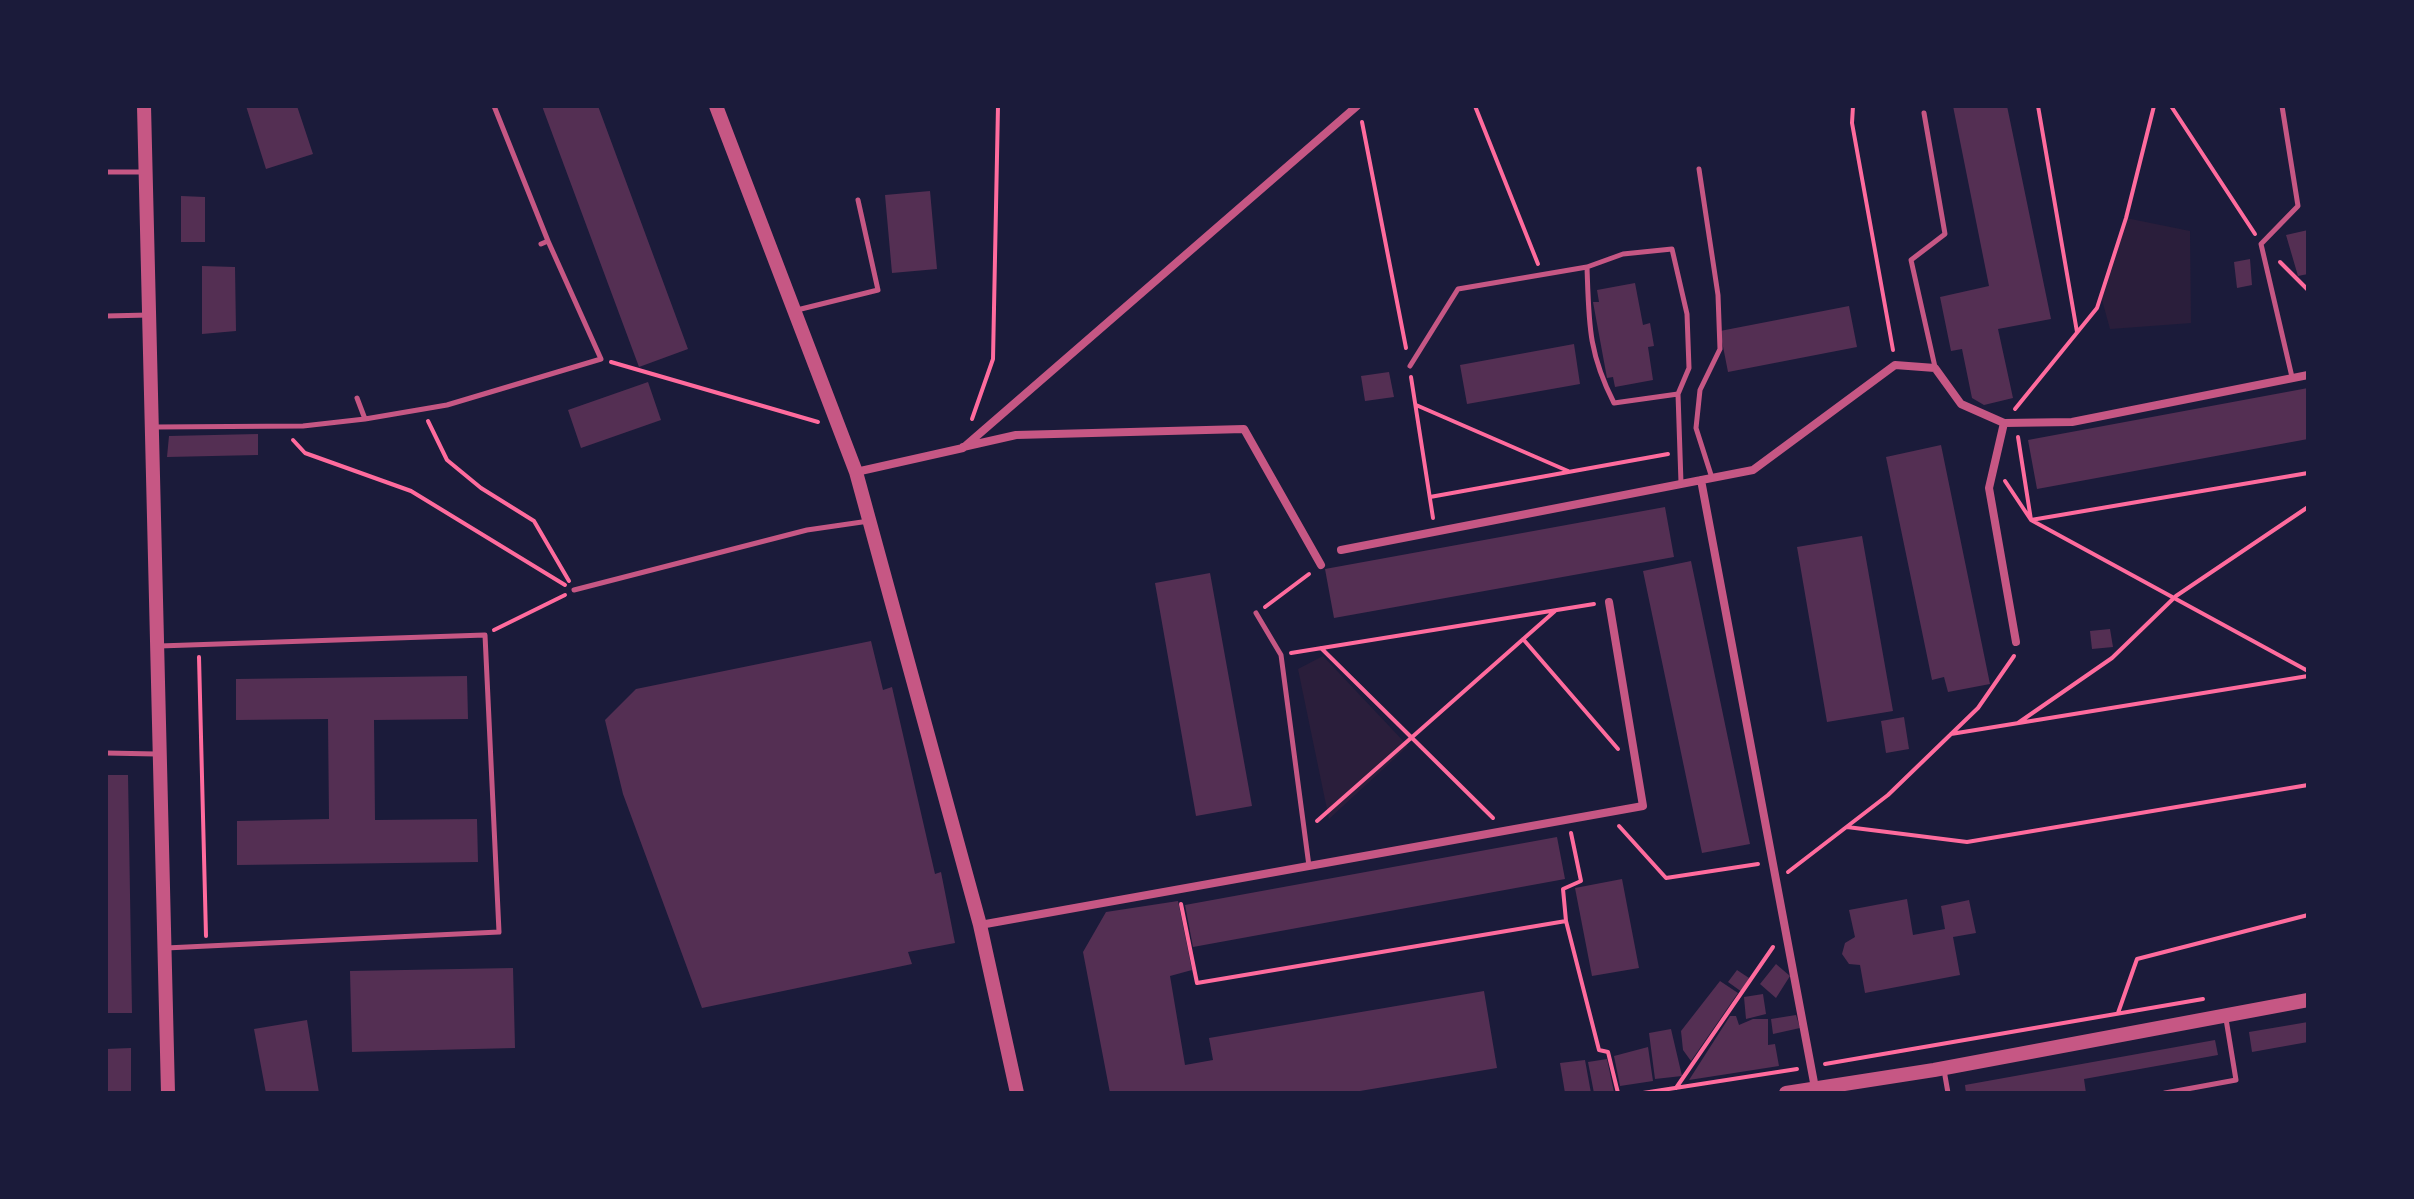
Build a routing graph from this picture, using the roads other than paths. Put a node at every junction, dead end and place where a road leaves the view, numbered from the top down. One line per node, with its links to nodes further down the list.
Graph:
1 (144, 106): 9 (street)
2 (494, 106): 21 (lane)
3 (716, 106): 12 (street)
4 (1357, 106): 24 (street)
5 (2282, 106): 18 (lane)
6 (1924, 113): 16 (lane)
7 (1699, 169): 26 (lane)
8 (106, 172): 9 (lane)
9 (146, 172): 13 (street)
10 (858, 200): 12 (lane)
11 (1587, 267): 15 (lane); 19 (lane); 19 (lane)
12 (794, 311): 25 (street)
13 (150, 315): 14 (lane); 23 (street)
14 (106, 316)
15 (1410, 366)
16 (1935, 368): 22 (street); 26 (street)
17 (2308, 375): 18 (street)
18 (2292, 378): 22 (street)
19 (1678, 394): 28 (lane)
20 (357, 398): 21 (lane)
21 (365, 419): 23 (lane)
22 (2004, 423): 35 (street)
23 (155, 427): 36 (street)
24 (963, 448): 25 (street); 31 (street)
25 (856, 472): 29 (street)
26 (1712, 478): 27 (street)
27 (1701, 480): 28 (street); 45 (street)
28 (1681, 484): 30 (street)
29 (870, 520): 32 (lane); 40 (street)
30 (1341, 550)
31 (1321, 565)
32 (574, 590)
33 (1609, 602): 39 (street)
34 (1256, 613): 39 (lane)
35 (2016, 642)
36 (158, 646): 38 (street); 41 (lane)
37 (106, 753): 38 (lane)
38 (161, 754): 41 (street)
39 (1309, 867): 40 (street)
40 (980, 925): 47 (street)
41 (166, 948): 46 (street)
42 (2308, 1000): 43 (street)
43 (2225, 1016): 44 (street); 50 (lane)
44 (1943, 1068): 45 (street); 49 (lane)
45 (1815, 1088): 48 (street)
46 (168, 1093)
47 (1017, 1093)
48 (1786, 1093)
49 (1948, 1093)
50 (2165, 1093)

